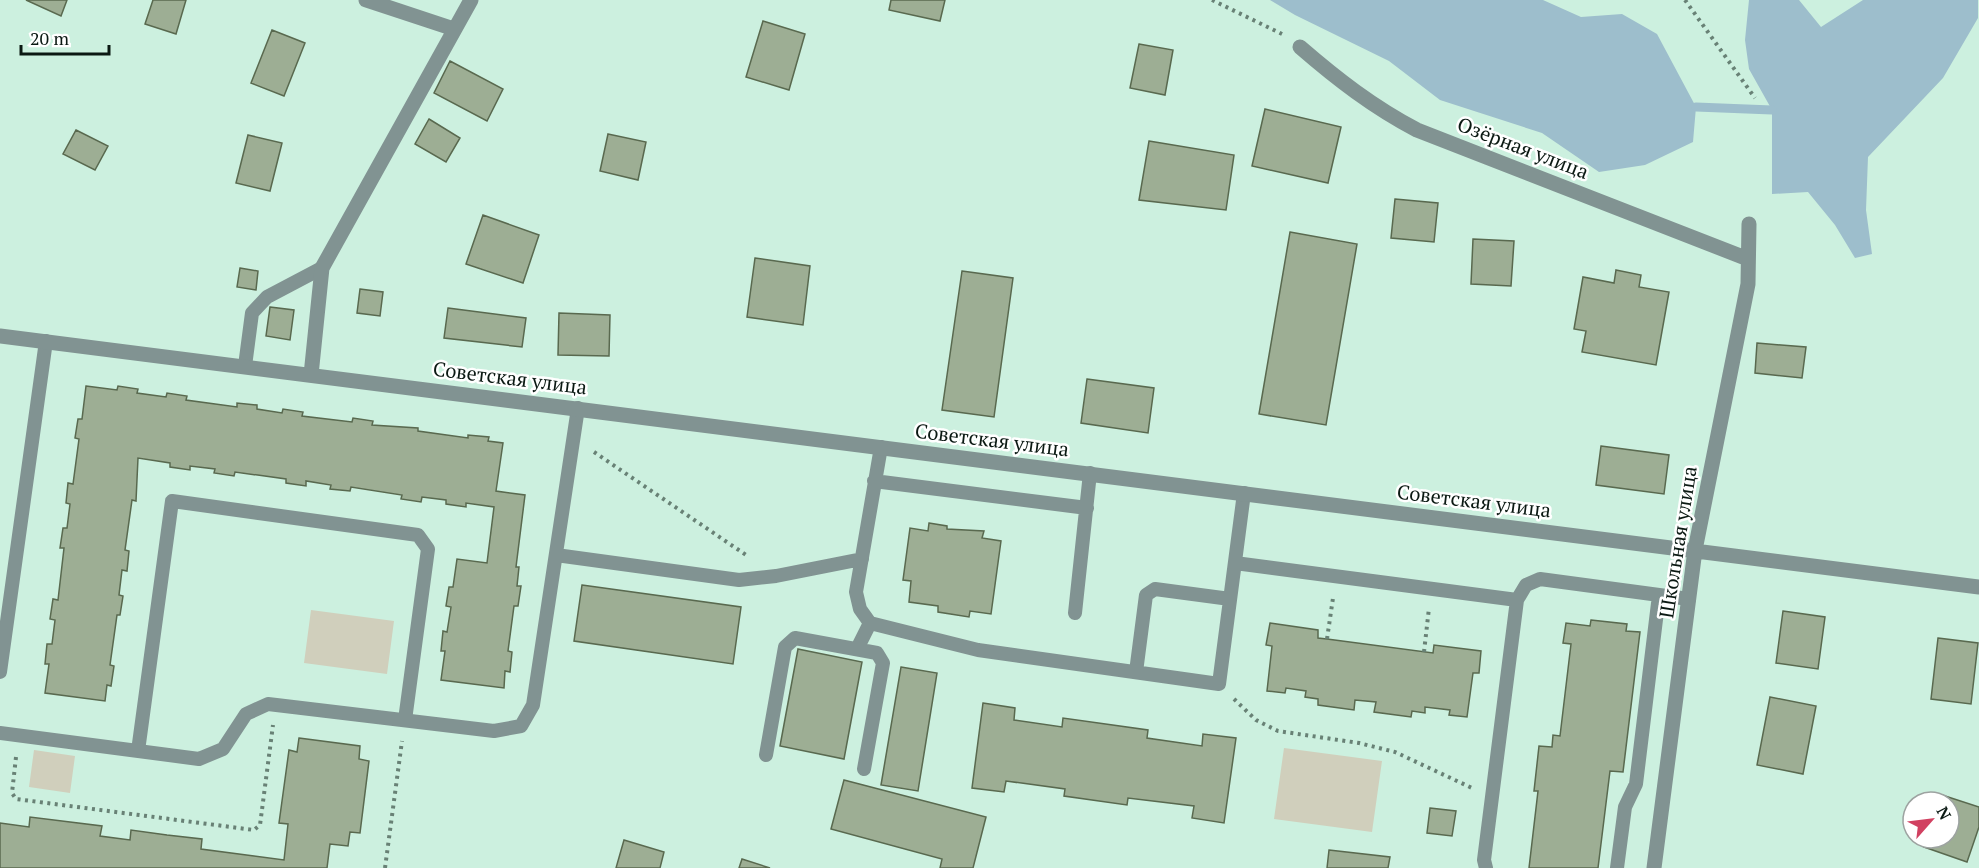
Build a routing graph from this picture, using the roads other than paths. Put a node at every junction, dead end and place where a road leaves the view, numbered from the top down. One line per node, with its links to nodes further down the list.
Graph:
1 (366, 0): 3 (street)
2 (471, 0): 3 (street)
3 (454, 29): 7 (street)
4 (1300, 47): 6 (street, Озёрная улица)
5 (1749, 225): 6 (street, Школьная улица)
6 (1748, 260): 18 (street, Школьная улица)
7 (322, 268): 10 (lane); 11 (street)
8 (0, 336): 9 (street, Советская улица)
9 (46, 341): 10 (street, Советская улица); 30 (lane)
10 (245, 366): 11 (street, Советская улица)
11 (311, 375): 12 (street, Советская улица)
12 (578, 408): 13 (street, Советская улица); 19 (lane)
13 (881, 447): 14 (street, Советская улица); 15 (lane)
14 (1090, 473): 16 (street, Советская улица); 17 (lane)
15 (874, 481): 17 (lane); 20 (lane)
16 (1244, 493): 18 (street, Советская улица); 21 (lane)
17 (1087, 508): 27 (lane)
18 (1695, 550): 22 (street, Советская улица); 25 (street, Школьная улица)
19 (556, 555): 20 (lane); 32 (lane)
20 (862, 559): 28 (lane)
21 (1235, 563): 24 (lane); 26 (lane)
22 (1979, 587)
23 (1659, 595): 25 (lane); 26 (lane); 38 (lane)
24 (1230, 599): 31 (lane); 31 (lane)
25 (1689, 599): 39 (street, Школьная улица)
26 (1517, 600): 37 (lane)
27 (1074, 614)
28 (870, 623): 29 (lane); 31 (lane)
29 (856, 649): 35 (lane); 36 (lane)
30 (0, 672)
31 (1136, 672)
32 (405, 720): 34 (lane); 34 (lane)
33 (0, 733): 34 (lane)
34 (138, 751)
35 (766, 755)
36 (864, 769)
37 (1486, 868)
38 (1617, 868)
39 (1654, 868)

